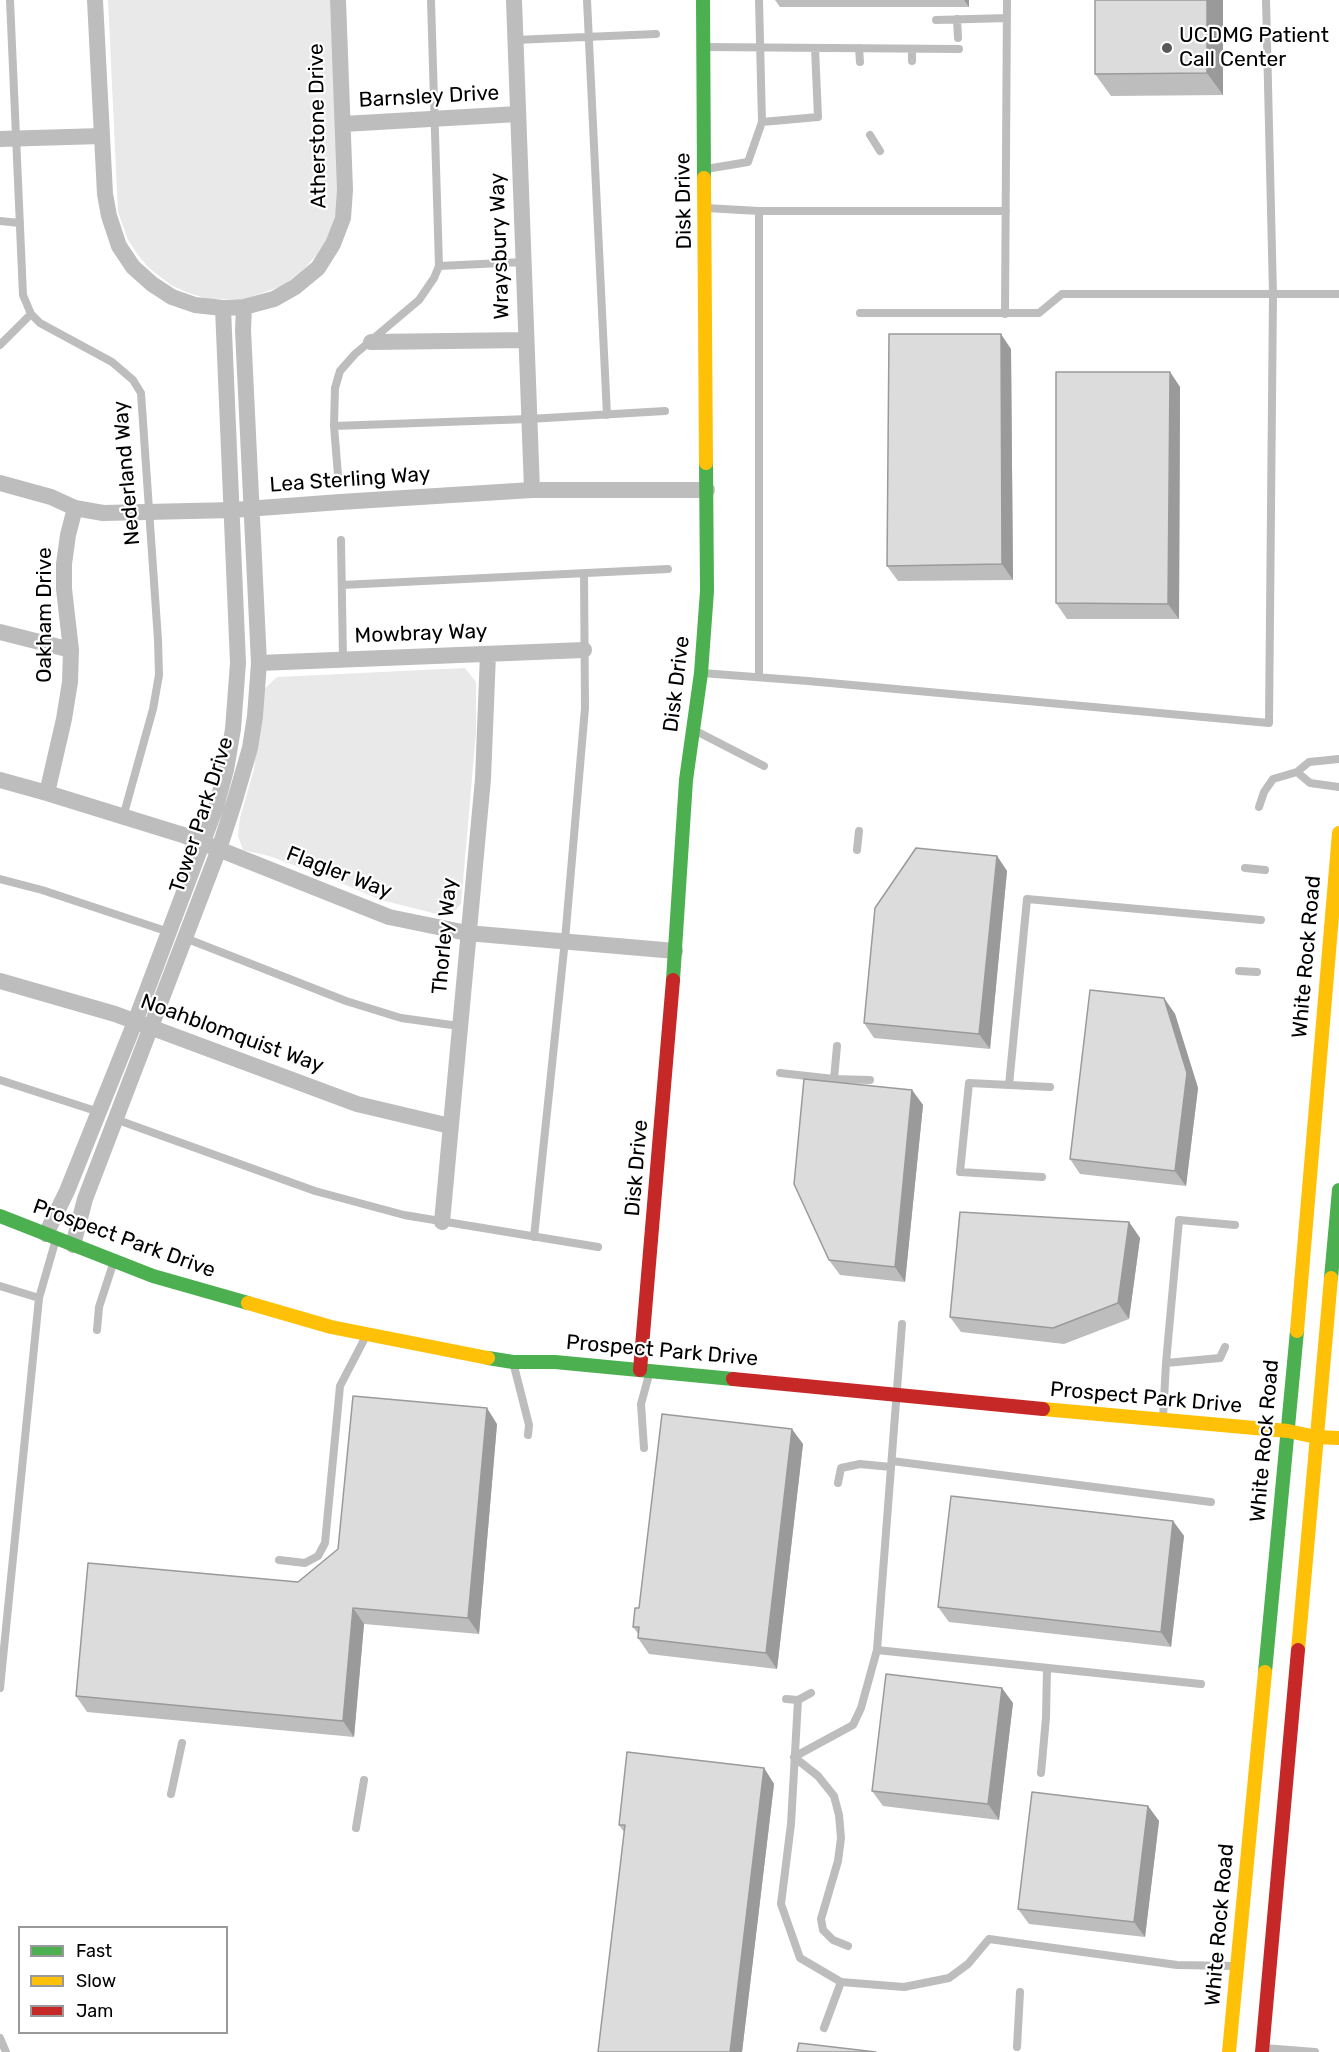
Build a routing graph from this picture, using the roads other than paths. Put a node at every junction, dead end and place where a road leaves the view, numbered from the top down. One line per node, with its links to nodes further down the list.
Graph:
1 (10, 0): 32 (lane)
2 (94, 0): 31 (street, Atherstone Drive)
3 (338, 0): 29 (street, Atherstone Drive)
4 (431, 0): 27 (lane)
5 (514, 0): 17 (street, Wraysbury Way)
6 (587, 0): 15 (lane)
7 (703, 0): 18 (street, Disk Drive)
8 (759, 0): 19 (lane)
9 (1007, 0): 11 (lane)
10 (1266, 0): 42 (lane)
11 (1007, 18): 12 (lane); 37 (lane)
12 (957, 19): 13 (lane); 16 (lane)
13 (936, 20)
14 (656, 34): 15 (lane)
15 (589, 38): 17 (lane); 53 (lane)
16 (958, 38)
17 (515, 40): 26 (street, Wraysbury Way)
18 (703, 47): 19 (lane); 34 (street, Disk Drive)
19 (761, 48): 20 (lane); 28 (lane)
20 (815, 48): 21 (lane); 28 (lane)
21 (859, 48): 22 (lane); 25 (lane)
22 (912, 49): 23 (lane); 24 (lane)
23 (959, 50)
24 (912, 61)
25 (860, 62)
26 (518, 114): 27 (street, Barnsley Drive); 40 (street, Wraysbury Way)
27 (433, 119): 29 (street, Barnsley Drive); 41 (lane)
28 (762, 122): 34 (lane)
29 (343, 124): 44 (street, Atherstone Drive)
30 (870, 135): 33 (lane)
31 (102, 136): 32 (street); 45 (street, Atherstone Drive)
32 (8, 139): 39 (lane)
33 (880, 151)
34 (705, 169): 35 (street, Disk Drive)
35 (706, 208): 36 (lane); 59 (street, Disk Drive)
36 (759, 211): 37 (lane); 75 (lane)
37 (1006, 211): 48 (lane)
38 (0, 221): 39 (lane)
39 (20, 223): 47 (lane)
40 (523, 262): 41 (lane); 49 (street, Wraysbury Way)
41 (439, 266): 50 (lane)
42 (1273, 294): 43 (lane); 48 (lane); 75 (lane)
43 (1339, 294)
44 (244, 307): 45 (street, Atherstone Drive); 61 (street, Tower Park Drive)
45 (223, 308): 62 (street, Tower Park Drive)
46 (860, 313): 48 (lane)
47 (31, 314): 51 (lane); 63 (lane, Nederland Way)
48 (1005, 314)
49 (526, 340): 50 (street); 54 (street, Wraysbury Way)
50 (371, 342): 55 (lane)
51 (0, 345)
52 (665, 411): 53 (lane)
53 (607, 415): 54 (lane)
54 (529, 419): 55 (lane); 58 (street, Wraysbury Way)
55 (333, 426): 56 (lane)
56 (338, 475)
57 (0, 483): 60 (street, Lea Sterling Way)
58 (532, 490): 59 (street, Lea Sterling Way); 61 (street, Lea Sterling Way)
59 (707, 490): 74 (street, Disk Drive)
60 (75, 508): 63 (street, Lea Sterling Way); 69 (street, Oakham Drive)
61 (250, 509): 62 (street, Lea Sterling Way); 73 (street, Tower Park Drive)
62 (233, 510): 63 (street, Lea Sterling Way); 87 (street, Tower Park Drive)
63 (149, 513): 84 (lane, Nederland Way)
64 (341, 540): 67 (lane)
65 (668, 569): 66 (lane)
66 (584, 573): 67 (lane); 70 (lane)
67 (342, 585): 72 (lane)
68 (0, 632): 69 (street)
69 (71, 650): 82 (street, Oakham Drive)
70 (584, 650): 71 (street, Mowbray Way); 96 (lane)
71 (488, 654): 72 (street, Mowbray Way); 94 (street, Thorley Way)
72 (343, 660): 73 (street, Mowbray Way)
73 (259, 663): 88 (street, Tower Park Drive)
74 (701, 673): 75 (lane); 76 (street, Disk Drive)
75 (759, 676)
76 (693, 730): 78 (lane); 97 (street, Disk Drive)
77 (1339, 759): 79 (lane)
78 (764, 766)
79 (1297, 772): 81 (lane); 83 (lane)
80 (0, 780): 82 (street, Flagler Way)
81 (1339, 787)
82 (47, 793): 84 (street, Flagler Way)
83 (1259, 807)
84 (123, 817): 87 (street, Flagler Way)
85 (859, 831): 89 (lane)
86 (1339, 833): 134 (street, White Rock Road)
87 (203, 843): 88 (street, Flagler Way); 95 (street, Tower Park Drive)
88 (219, 849): 94 (street, Flagler Way); 95 (street, Tower Park Drive)
89 (857, 850)
90 (1245, 868): 91 (lane)
91 (1265, 870)
92 (0, 879): 95 (lane)
93 (1261, 920): 108 (lane)
94 (467, 933): 96 (street, Flagler Way); 102 (street, Thorley Way)
95 (177, 935): 101 (street, Tower Park Drive); 102 (lane)
96 (565, 940): 97 (street, Flagler Way); 119 (lane)
97 (675, 951): 131 (street, Disk Drive)
98 (1239, 971): 99 (lane)
99 (1257, 972)
100 (0, 981): 101 (street, Noahblomquist Way)
101 (142, 1025): 110 (street, Tower Park Drive); 111 (street, Tower Park Drive); 112 (street, Noahblomquist Way)
102 (459, 1026): 112 (street, Thorley Way)
103 (837, 1046): 105 (lane)
104 (780, 1073): 105 (lane)
105 (834, 1079): 107 (lane)
106 (0, 1080): 110 (lane)
107 (870, 1080)
108 (1009, 1085): 109 (lane); 113 (lane)
109 (1050, 1087)
110 (99, 1112): 118 (street, Tower Park Drive)
111 (115, 1119): 116 (lane); 120 (street, Tower Park Drive)
112 (450, 1126): 116 (street, Thorley Way)
113 (1042, 1177)
114 (1339, 1190): 136 (street)
115 (0, 1216): 118 (street, Prospect Park Drive)
116 (442, 1222): 119 (lane)
117 (1235, 1225): 130 (lane)
118 (51, 1236): 120 (street, Prospect Park Drive); 124 (lane)
119 (534, 1237): 121 (lane)
120 (73, 1245): 122 (street, Prospect Park Drive)
121 (598, 1247)
122 (114, 1261): 126 (lane); 127 (street, Prospect Park Drive)
123 (0, 1286): 124 (lane)
124 (39, 1298): 146 (lane)
125 (902, 1324): 132 (lane)
126 (96, 1330)
127 (366, 1335): 129 (street, Prospect Park Drive); 142 (lane)
128 (1225, 1347): 130 (lane)
129 (513, 1362): 131 (street, Prospect Park Drive); 135 (lane)
130 (1166, 1363): 133 (lane)
131 (645, 1371): 132 (street, Prospect Park Drive); 138 (lane)
132 (897, 1396): 133 (street, Prospect Park Drive); 139 (lane)
133 (1163, 1421): 134 (street, Prospect Park Drive)
134 (1288, 1431): 136 (street, Prospect Park Drive); 157 (street, White Rock Road)
135 (528, 1435)
136 (1316, 1437): 137 (street, Prospect Park Drive); 163 (street)
137 (1339, 1438)
138 (644, 1448)
139 (892, 1464): 140 (lane); 141 (lane); 143 (lane)
140 (838, 1483)
141 (1211, 1502)
142 (279, 1560)
143 (877, 1650): 144 (lane); 151 (lane)
144 (1047, 1668): 145 (lane); 152 (lane)
145 (1201, 1684)
146 (0, 1688)
147 (811, 1693): 149 (lane)
148 (786, 1699): 149 (lane)
149 (798, 1700): 151 (lane)
150 (182, 1743): 154 (lane)
151 (794, 1757): 156 (lane); 158 (lane)
152 (1041, 1773)
153 (364, 1780): 155 (lane)
154 (171, 1794)
155 (356, 1828)
156 (848, 1946)
157 (1237, 1966): 158 (lane); 165 (street, White Rock Road)
158 (841, 1982): 160 (lane)
159 (1020, 1992): 162 (lane)
160 (824, 2028)
161 (0, 2038): 164 (lane)
162 (1017, 2047)
163 (1262, 2050): 166 (lane)
164 (6, 2052)
165 (1229, 2052)
166 (1314, 2052)

